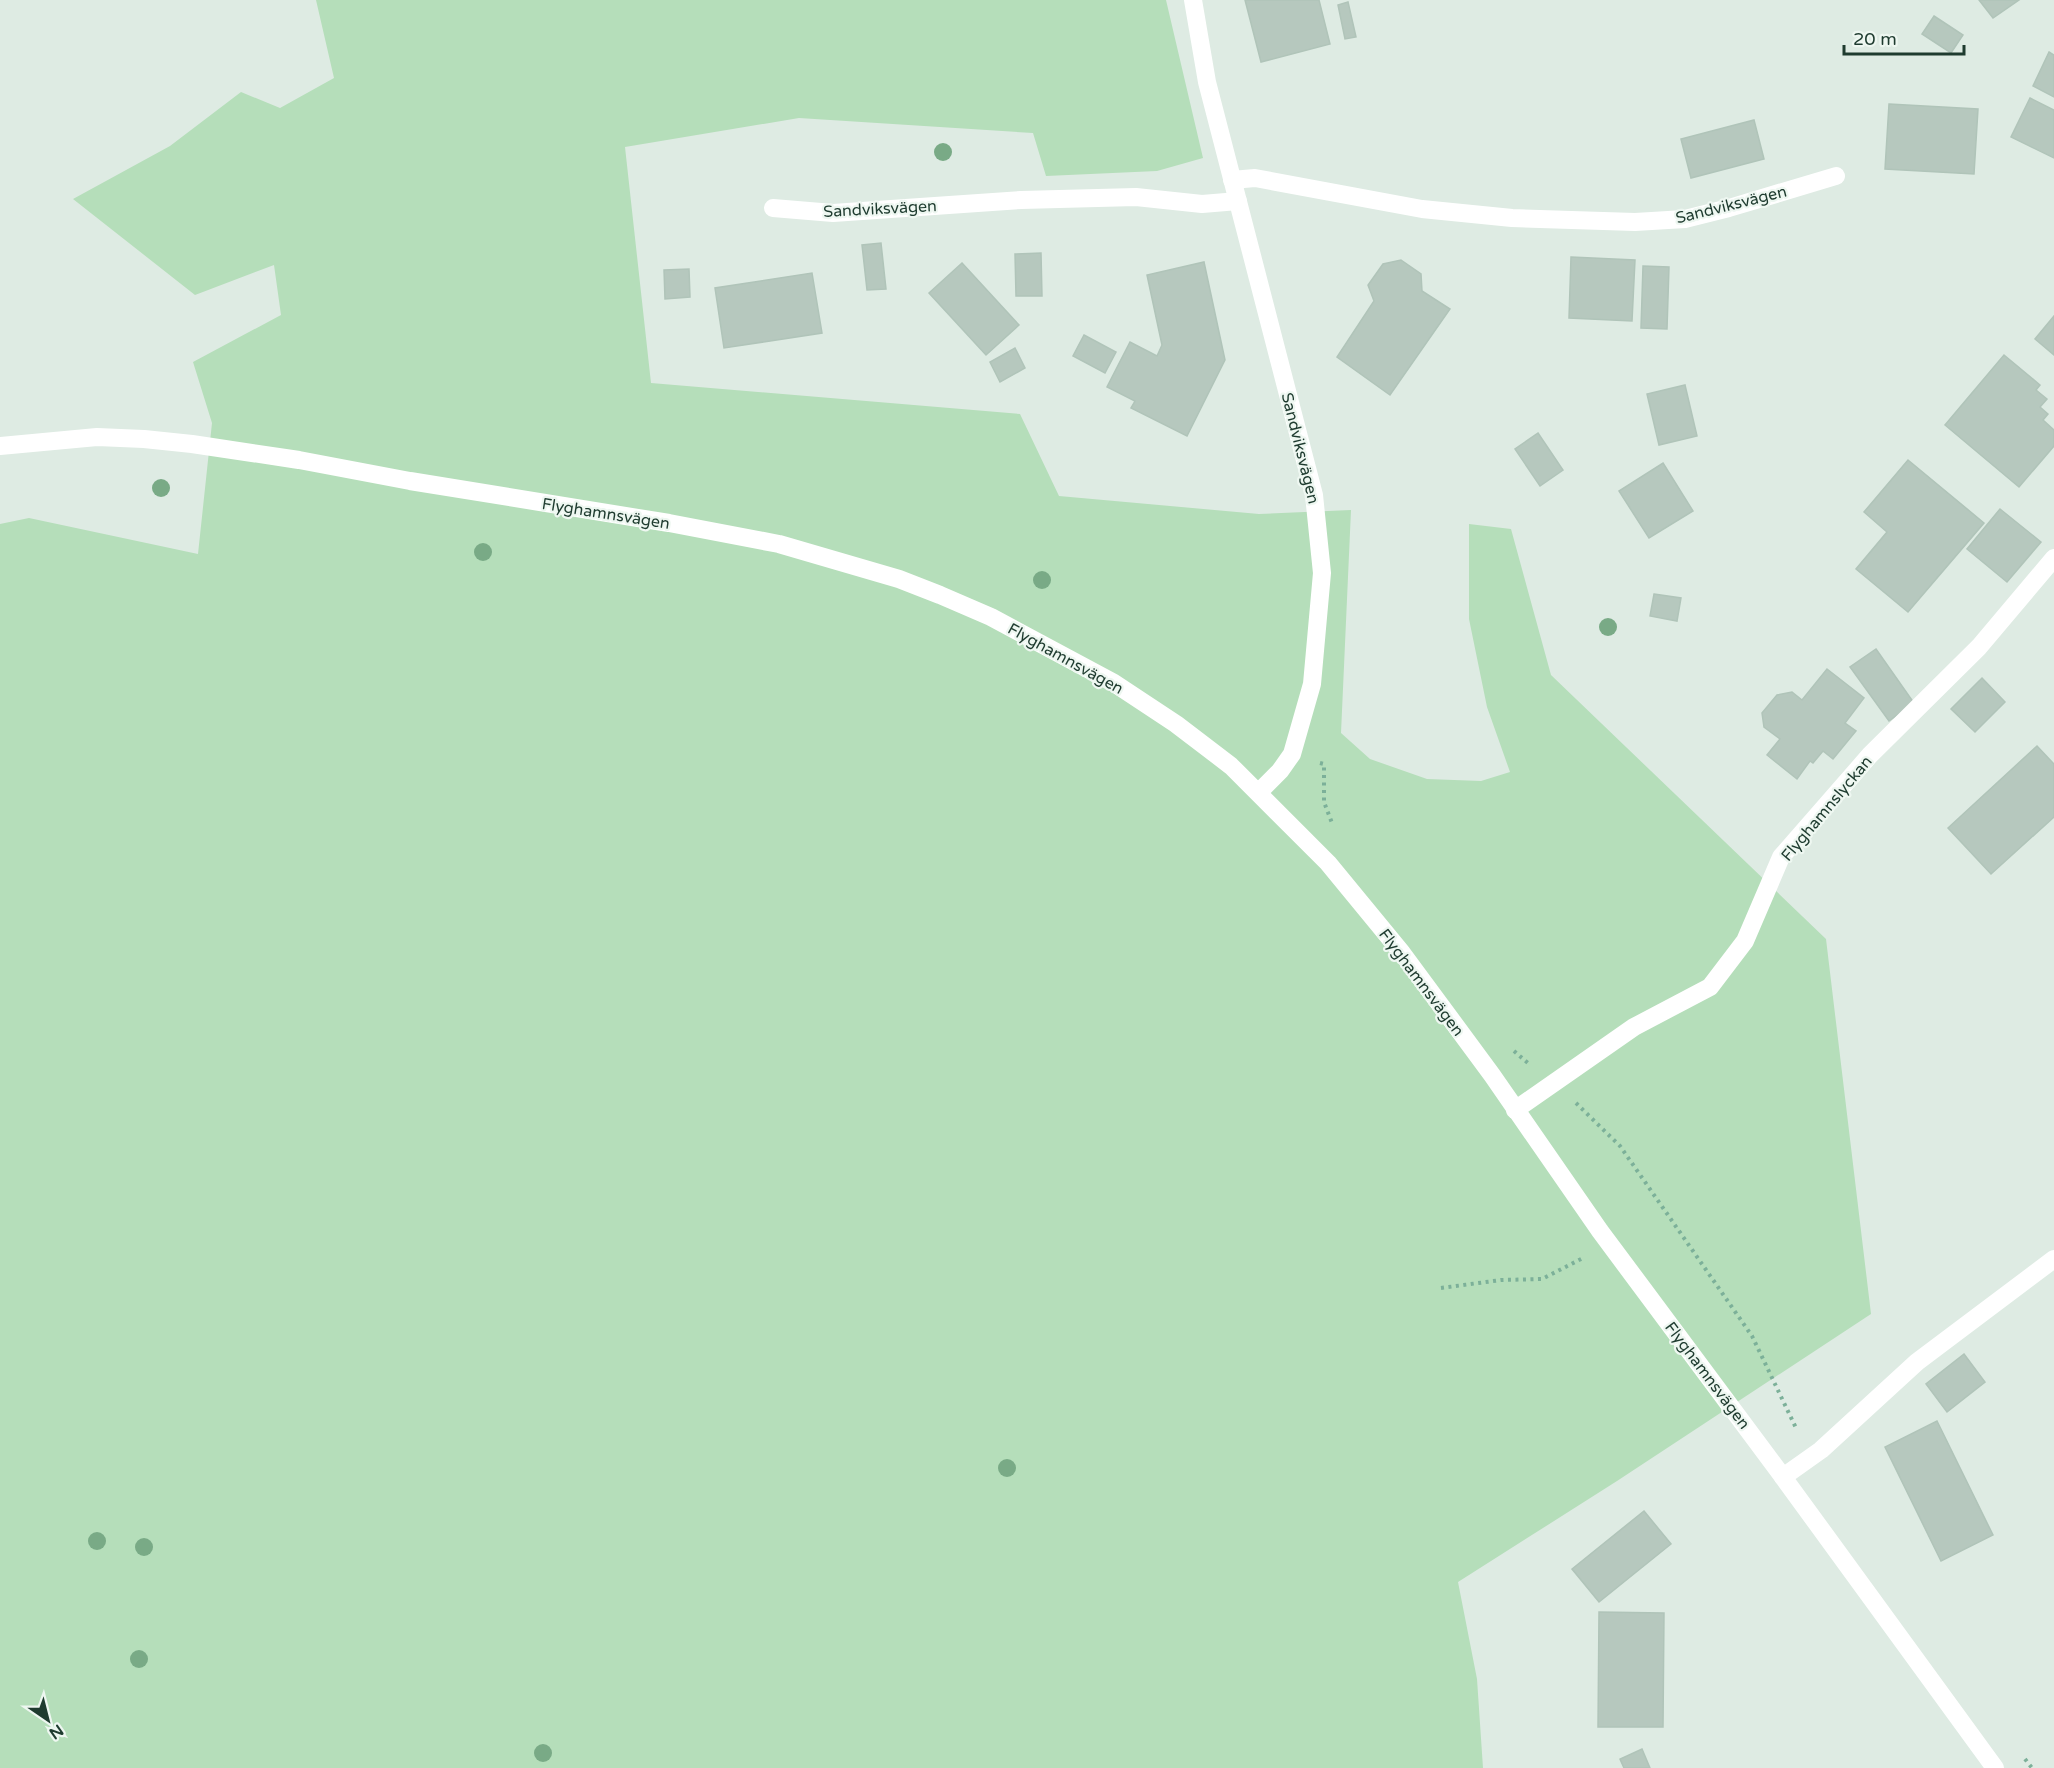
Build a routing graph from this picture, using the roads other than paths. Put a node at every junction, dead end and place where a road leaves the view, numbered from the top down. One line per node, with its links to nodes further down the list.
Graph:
1 (1193, 0): 3 (street, Sandviksvägen)
2 (1836, 176): 3 (street, Sandviksvägen)
3 (1232, 180): 4 (street, Sandviksvägen)
4 (1238, 201): 5 (street, Sandviksvägen); 8 (street, Sandviksvägen)
5 (773, 208)
6 (0, 446): 8 (street, Flyghamnsvägen)
7 (2054, 558): 9 (street, Flyghamnslyckan)
8 (1259, 792): 9 (street, Flyghamnsvägen)
9 (1515, 1110): 11 (street, Flyghamnsvägen)
10 (2054, 1259): 11 (street)
11 (1784, 1477): 12 (street, Flyghamnsvägen)
12 (1995, 1768)

